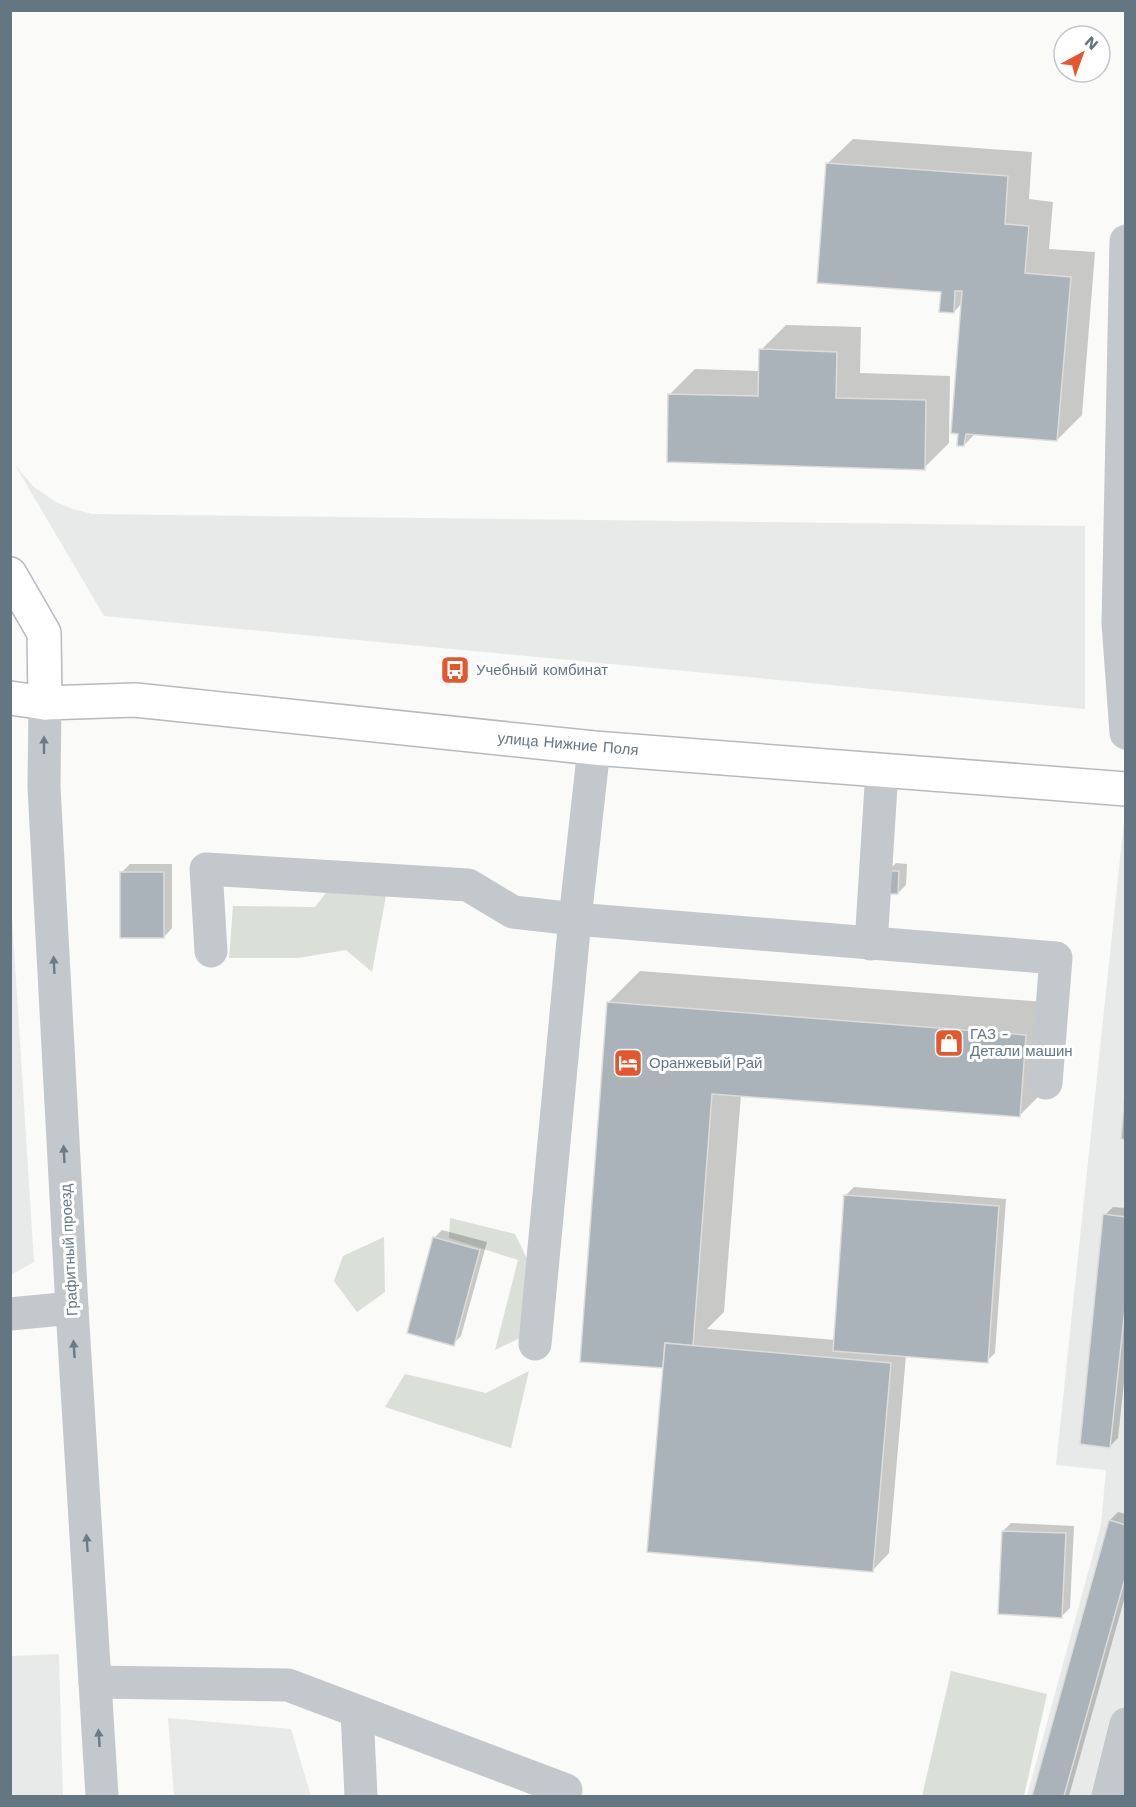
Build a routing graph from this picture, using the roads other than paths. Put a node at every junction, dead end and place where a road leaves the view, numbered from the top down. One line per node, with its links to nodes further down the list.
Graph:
1 (1125, 241): 5 (street)
2 (10, 574): 4 (main road)
3 (10, 698): 4 (main road, улица Нижние Поля)
4 (45, 703): 6 (main road, улица Нижние Поля); 13 (street, Графитный проезд, one-way to 4)
5 (1125, 733)
6 (594, 748): 7 (main road, улица Нижние Поля); 9 (street)
7 (882, 770): 8 (main road, улица Нижние Поля); 10 (street)
8 (1125, 789)
9 (575, 920): 10 (street); 11 (street); 15 (street)
10 (871, 944): 12 (street)
11 (211, 951)
12 (1046, 1083)
13 (72, 1308): 14 (street); 16 (street, Графитный проезд, one-way to 13)
14 (10, 1314)
15 (535, 1344)
16 (95, 1682): 17 (street); 20 (street, Графитный проезд, one-way to 16)
17 (357, 1712): 19 (street); 21 (street)
18 (1125, 1724): 22 (street)
19 (566, 1790)
20 (102, 1797)
21 (361, 1797)
22 (1108, 1797)

